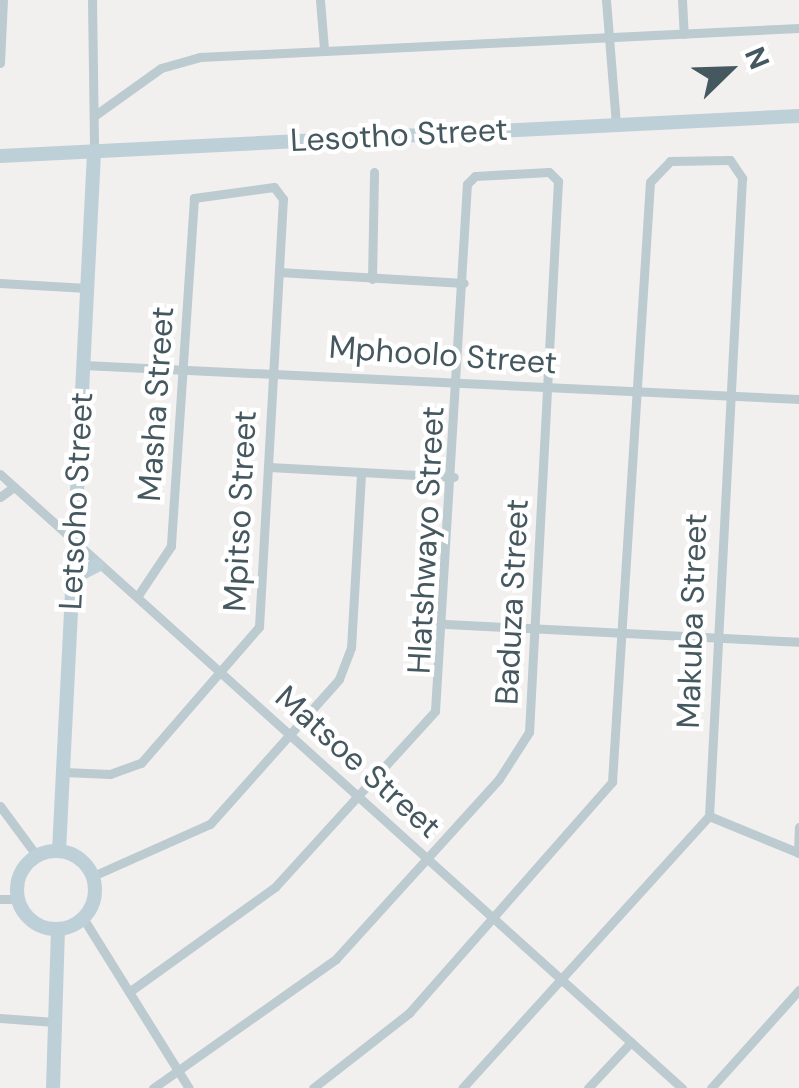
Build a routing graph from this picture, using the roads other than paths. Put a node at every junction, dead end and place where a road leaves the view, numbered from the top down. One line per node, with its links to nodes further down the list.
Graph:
1 (4, 0): 10 (street)
2 (92, 0): 11 (street)
3 (320, 0): 9 (street)
4 (606, 0): 7 (street)
5 (682, 0): 8 (street)
6 (799, 28): 8 (street)
7 (608, 34): 8 (street); 9 (street); 13 (street)
8 (684, 34)
9 (324, 49): 11 (street)
10 (0, 62)
11 (94, 116): 14 (street)
12 (799, 116): 13 (street, Lesotho Street)
13 (616, 122): 14 (street, Lesotho Street)
14 (94, 152): 15 (street, Lesotho Street); 23 (street, Letsoho Street)
15 (0, 156)
16 (374, 172): 20 (street)
17 (466, 194): 22 (street, Hlatshwayo Street); 28 (street, Baduza Street)
18 (192, 204): 19 (street, Mpitso Street); 25 (street, Masha Street)
19 (279, 272): 20 (street); 26 (street, Mpitso Street)
20 (372, 279): 22 (street)
21 (0, 282): 23 (street)
22 (464, 284): 27 (street, Hlatshwayo Street)
23 (86, 288): 24 (street, Letsoho Street)
24 (83, 365): 25 (street, Mphoolo Street); 38 (street, Letsoho Street)
25 (185, 370): 26 (street, Mphoolo Street); 41 (street, Masha Street)
26 (273, 371): 27 (street, Mphoolo Street); 32 (street, Mpitso Street)
27 (460, 379): 28 (street, Mphoolo Street); 35 (street, Hlatshwayo Street)
28 (549, 387): 29 (street, Mphoolo Street); 43 (street, Baduza Street)
29 (640, 392): 30 (street, Mphoolo Street); 30 (street, Makuba Street); 44 (street)
30 (726, 396): 31 (street, Mphoolo Street); 45 (street, Makuba Street)
31 (799, 399)
32 (269, 467): 33 (street); 47 (street, Mpitso Street)
33 (361, 472): 35 (street); 48 (street)
34 (0, 474): 36 (street, Matsoe Street)
35 (454, 477): 42 (street, Hlatshwayo Street)
36 (14, 486): 37 (street); 38 (street, Matsoe Street)
37 (0, 496)
38 (74, 540): 39 (street, Matsoe Street); 40 (street, Letsoho Street)
39 (97, 566): 40 (street); 41 (street, Matsoe Street)
40 (72, 578): 49 (street, Letsoho Street)
41 (136, 597): 47 (street, Matsoe Street)
42 (446, 624): 43 (street); 50 (street, Hlatshwayo Street)
43 (536, 628): 44 (street); 57 (street, Baduza Street)
44 (628, 634): 45 (street); 62 (street)
45 (716, 638): 46 (street); 52 (street, Makuba Street)
46 (799, 642)
47 (222, 674): 48 (street, Matsoe Street); 49 (street, Mpitso Street)
48 (291, 736): 50 (street, Matsoe Street); 58 (street)
49 (64, 772): 54 (street, Letsoho Street)
50 (357, 798): 57 (street, Matsoe Street); 66 (street, Hlatshwayo Street)
51 (0, 806): 56 (street)
52 (709, 816): 55 (street); 64 (street)
53 (799, 827): 55 (street)
54 (59, 851): 56 (street); 58 (street)
55 (798, 853)
56 (37, 856): 60 (street)
57 (428, 859): 62 (street, Matsoe Street); 70 (street, Baduza Street)
58 (93, 876): 61 (street)
59 (0, 899): 60 (street)
60 (19, 899): 63 (street)
61 (83, 918): 63 (street); 66 (street)
62 (495, 920): 64 (street, Matsoe Street); 74 (street)
63 (58, 929): 68 (street)
64 (562, 980): 69 (street, Matsoe Street); 75 (street)
65 (799, 990): 78 (street)
66 (129, 992): 70 (street)
67 (0, 1018): 68 (street)
68 (55, 1022): 71 (street)
69 (631, 1042): 76 (street); 77 (street, Matsoe Street)
70 (178, 1072): 72 (street, Baduza Street); 73 (street)
71 (54, 1088)
72 (153, 1088)
73 (189, 1088)
74 (313, 1088)
75 (462, 1088)
76 (588, 1088)
77 (682, 1088)
78 (711, 1088)

